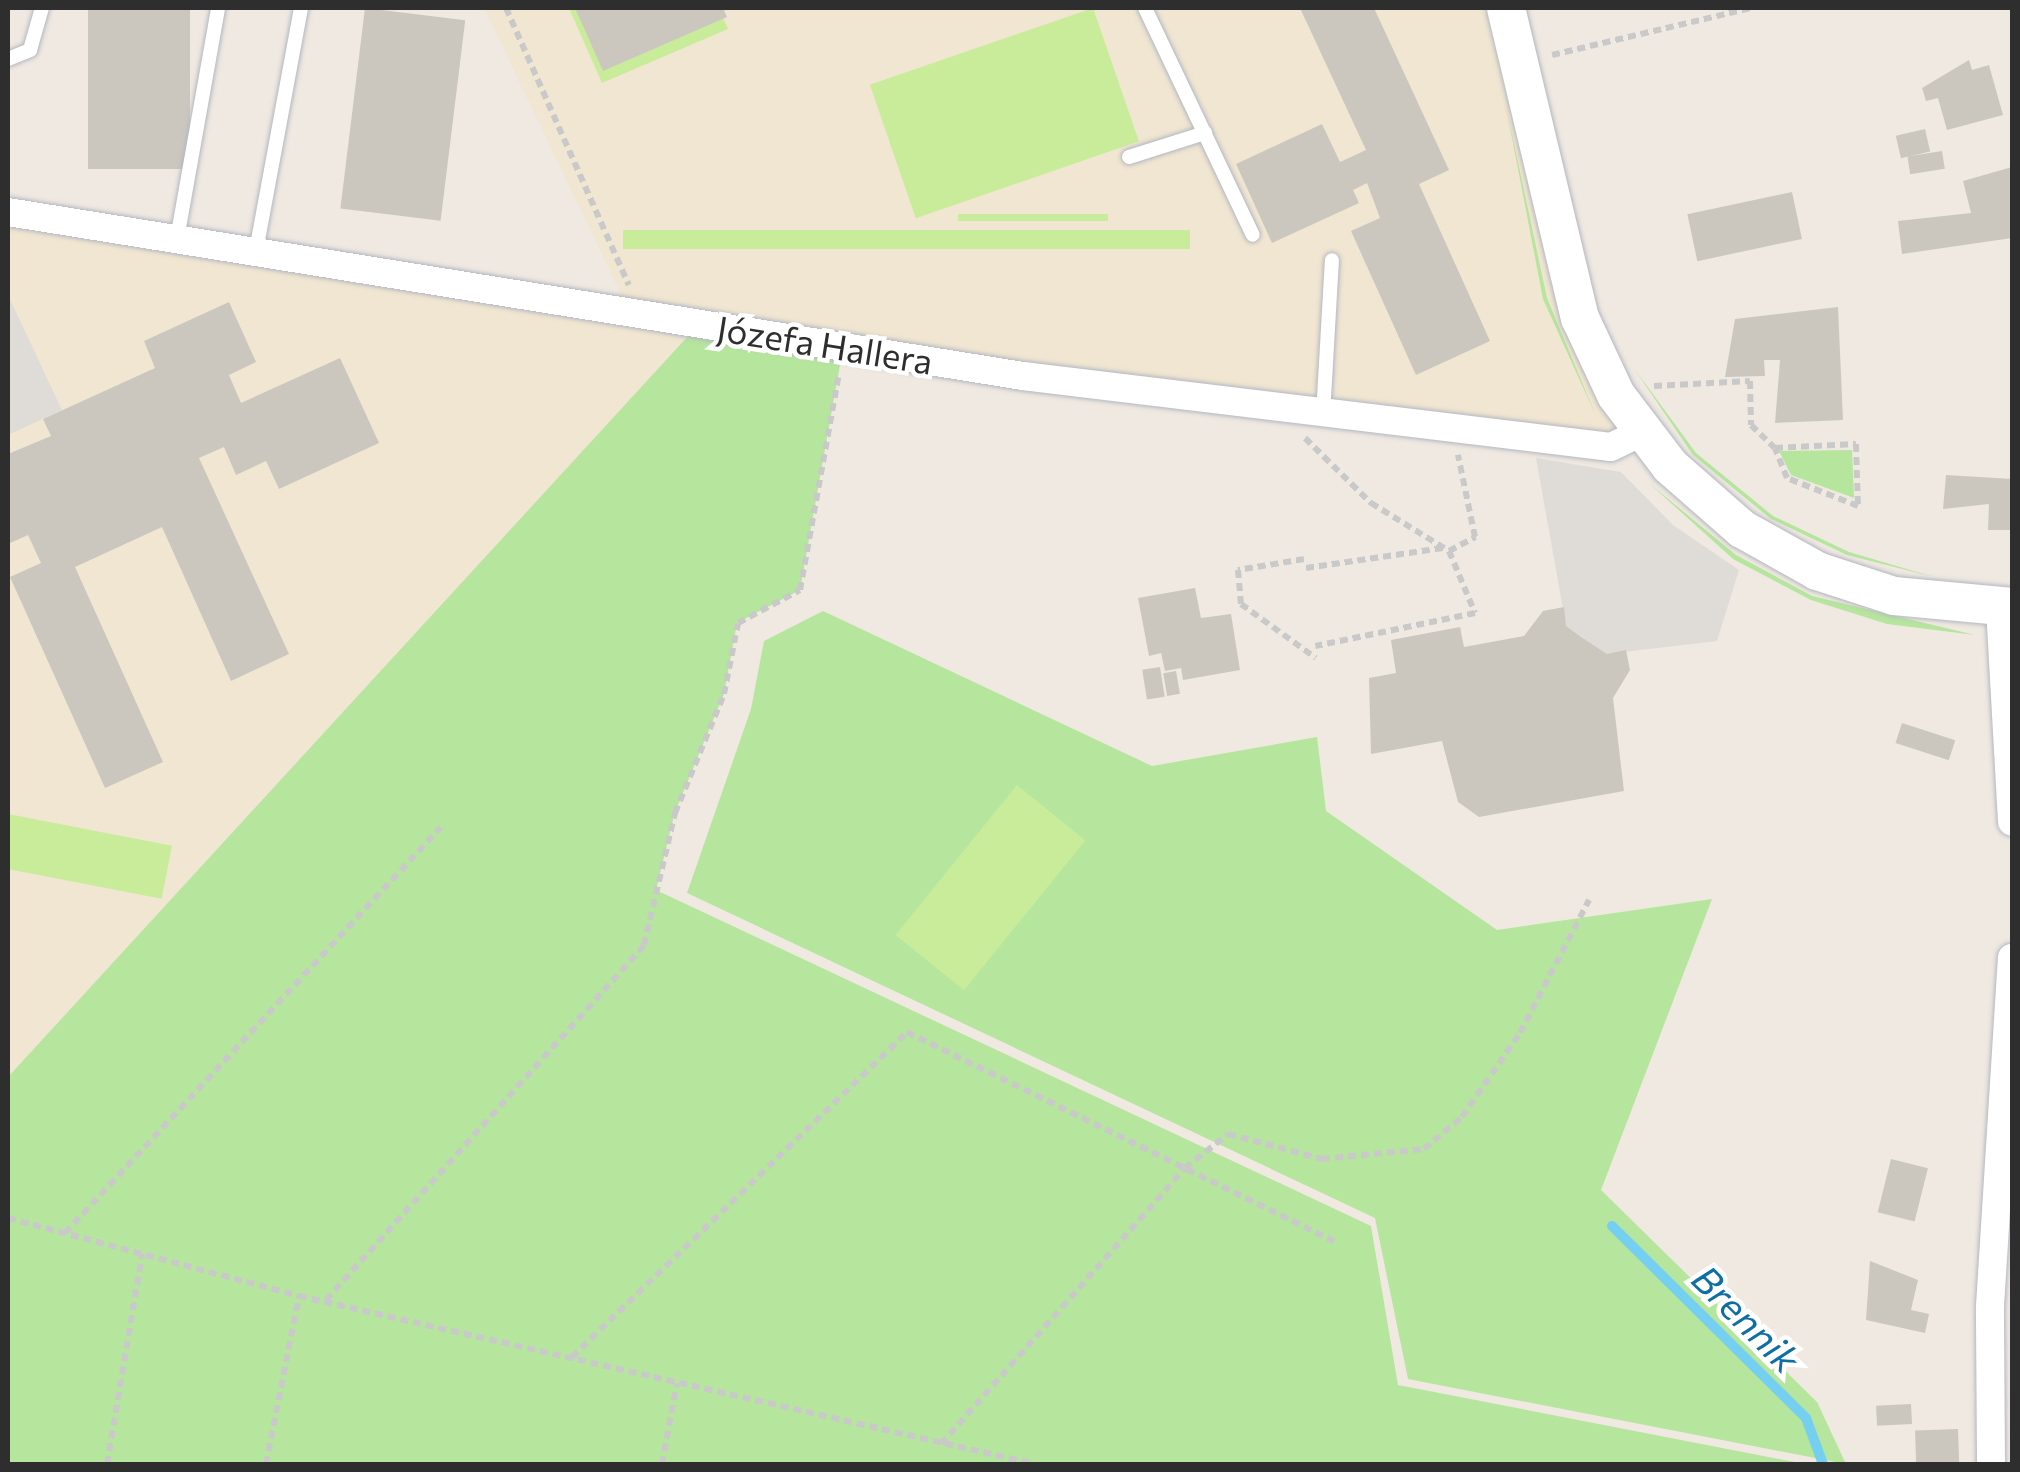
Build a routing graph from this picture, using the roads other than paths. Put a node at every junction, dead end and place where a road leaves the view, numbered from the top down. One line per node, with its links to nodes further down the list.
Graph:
1 (42, 8): 6 (lane)
2 (218, 8): 11 (lane)
3 (300, 8): 12 (lane)
4 (1145, 8): 7 (lane)
5 (1506, 8): 15 (main road)
6 (8, 58)
7 (1205, 133): 8 (lane); 10 (lane)
8 (1129, 157)
9 (8, 212): 11 (street, Józefa Hallera)
10 (1253, 234)
11 (177, 239): 12 (street, Józefa Hallera)
12 (256, 251): 14 (street, Józefa Hallera)
13 (1332, 260): 14 (lane)
14 (1314, 420): 15 (street, Józefa Hallera)
15 (1642, 432): 16 (main road)
16 (2006, 607): 17 (street)
17 (2012, 809)
18 (2012, 958): 19 (street)
19 (1991, 1464)

